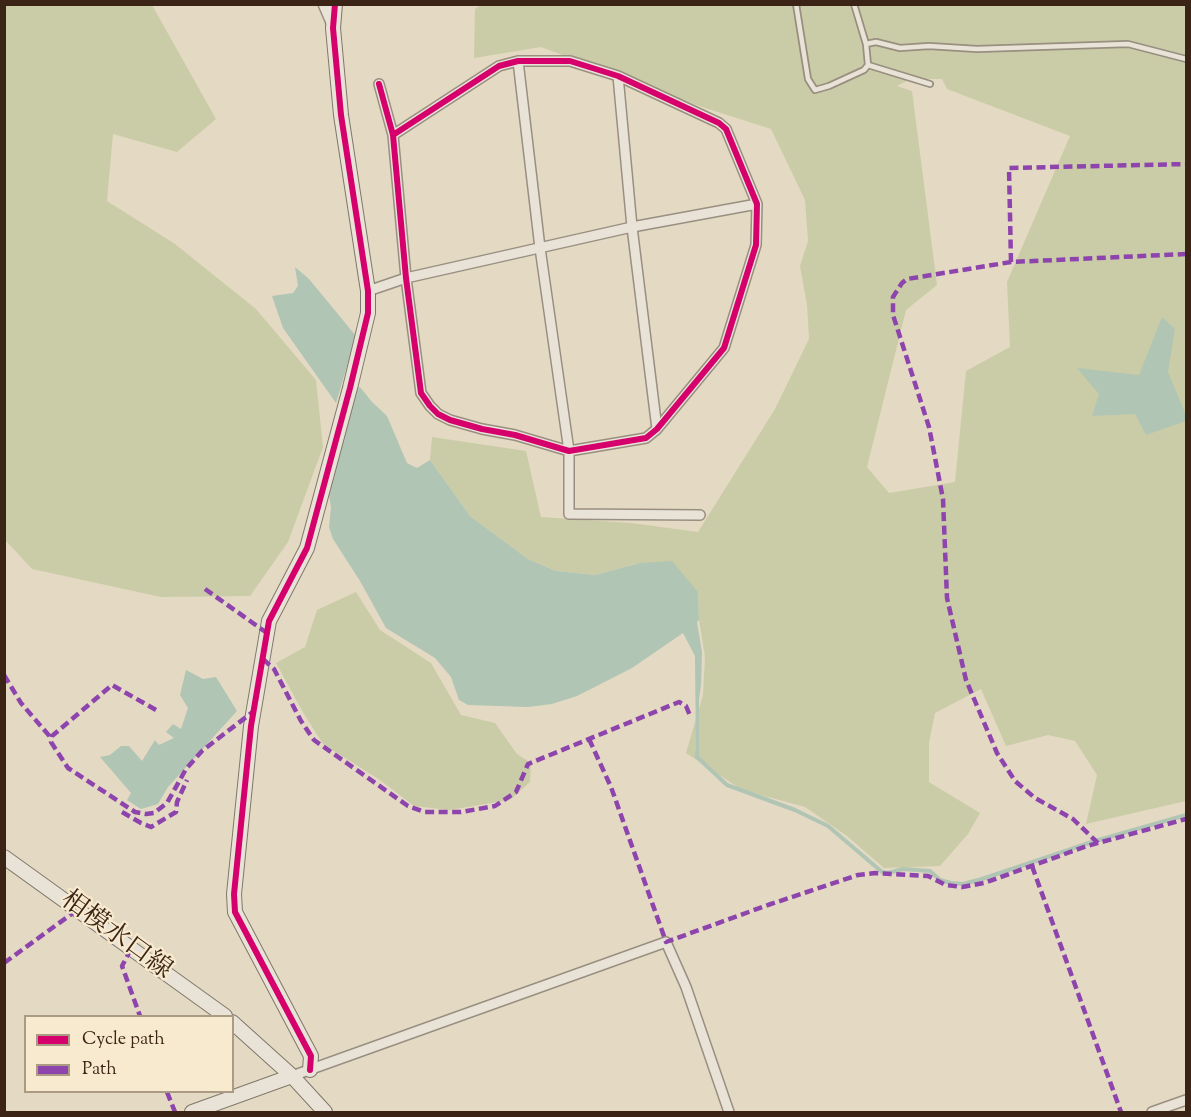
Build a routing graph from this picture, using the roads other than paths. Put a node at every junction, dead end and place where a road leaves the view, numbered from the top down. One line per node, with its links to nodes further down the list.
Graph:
1 (323, 4): 5 (street)
2 (335, 4): 5 (street)
3 (796, 4): 9 (lane)
4 (854, 4): 6 (lane)
5 (333, 28): 18 (street)
6 (866, 44): 7 (lane); 9 (lane)
7 (1186, 58)
8 (518, 61): 10 (street); 13 (street); 16 (street)
9 (868, 65): 12 (lane)
10 (618, 76): 14 (street); 15 (street)
11 (379, 84): 13 (street)
12 (930, 84)
13 (393, 135): 17 (street)
14 (757, 204): 15 (street); 19 (street)
15 (632, 227): 16 (street); 19 (street)
16 (540, 248): 17 (street); 20 (street)
17 (406, 278): 18 (street); 20 (street)
18 (368, 291): 25 (street)
19 (657, 429): 20 (street)
20 (569, 451): 21 (street)
21 (700, 515)
22 (4, 858): 23 (street, 相模水口線)
23 (222, 1015)
24 (234, 1024): 26 (street)
25 (310, 1070): 26 (street); 30 (street)
26 (292, 1076): 28 (street); 29 (street)
27 (1186, 1100): 31 (street)
28 (192, 1113)
29 (325, 1113)
30 (729, 1113)
31 (1152, 1113)

